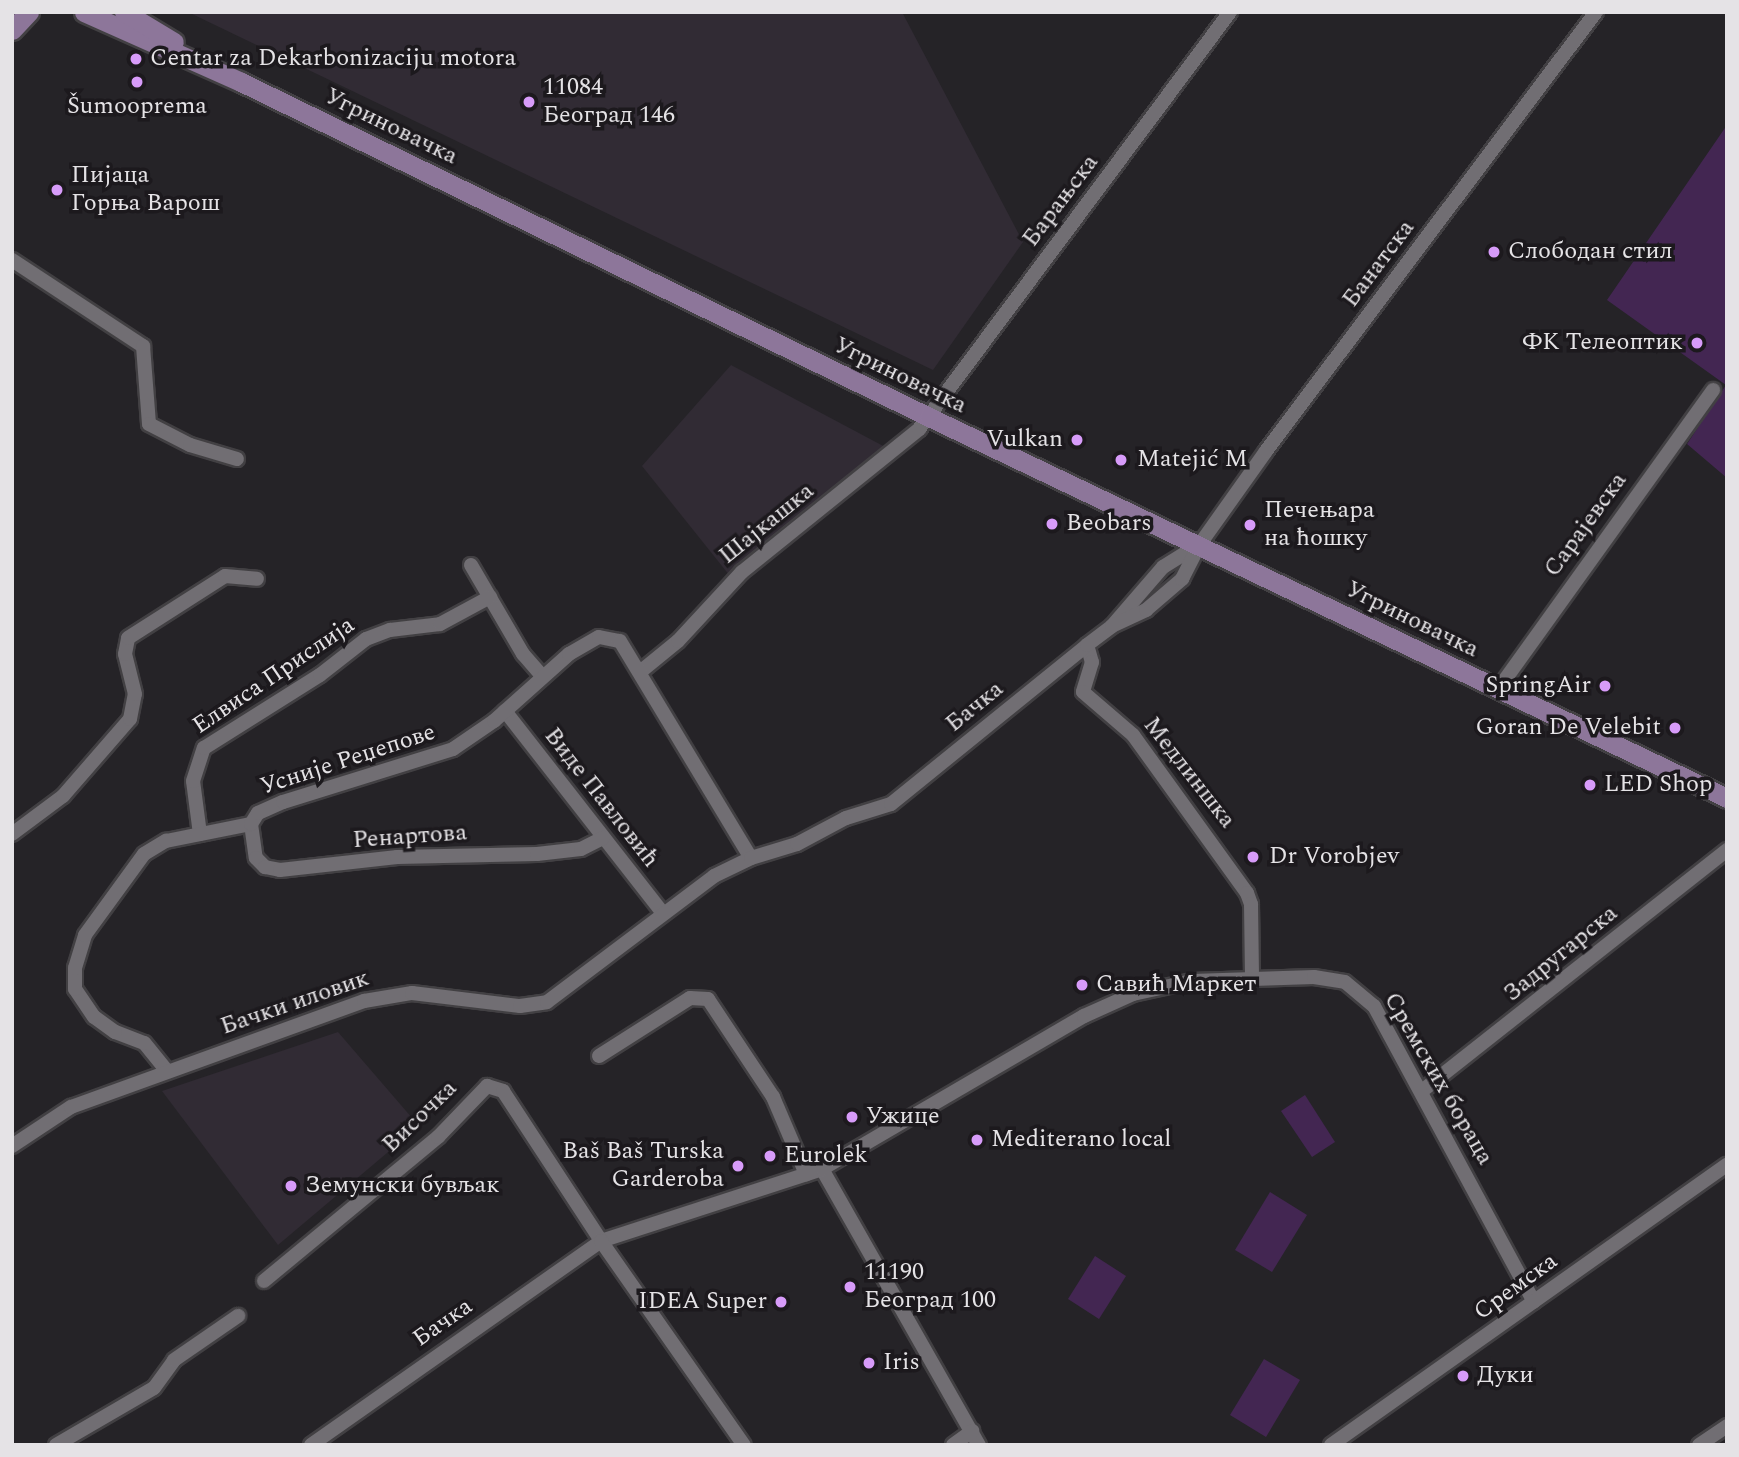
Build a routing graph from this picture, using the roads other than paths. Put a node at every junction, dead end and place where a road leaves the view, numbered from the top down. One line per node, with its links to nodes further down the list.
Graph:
1 (29, 12): 6 (main road)
2 (84, 12): 7 (main road, Угриновачка)
3 (124, 12): 7 (main road, Угриновачка)
4 (1230, 12): 10 (street, Барањска)
5 (1596, 12): 12 (street, Банатска)
6 (12, 30)
7 (206, 65): 10 (main road, Угриновачка)
8 (12, 260): 11 (street)
9 (1713, 390): 20 (street, Сарајевска)
10 (929, 417): 12 (main road, Угриновачка); 18 (street, Шајкашка)
11 (237, 459)
12 (1200, 544): 16 (street, Бачка); 16 (street, Бачка); 20 (main road, Угриновачка)
13 (471, 565): 15 (street)
14 (257, 579): 25 (street)
15 (490, 597): 19 (street); 26 (street, Елвиса Прислија)
16 (1112, 626): 17 (street, Бачка)
17 (1087, 645): 23 (street, Бачка); 31 (street, Медлиншка)
18 (640, 672): 19 (street, Усније Реџепове); 29 (street)
19 (542, 677): 21 (street, Усније Реџепове)
20 (1499, 688): 22 (main road, Угриновачка)
21 (505, 711): 24 (street, Усније Реџепове); 27 (street, Виде Павловић)
22 (1727, 798)
23 (891, 804): 29 (street, Бачки иловик)
24 (251, 824): 26 (street, Усније Реџепове); 27 (street, Ренартова)
25 (12, 834)
26 (200, 834): 33 (street, Усније Реџепове)
27 (603, 838): 30 (street, Виде Павловић)
28 (1727, 850): 34 (street, Задругарска)
29 (751, 858): 30 (street, Бачки иловик)
30 (662, 912): 33 (street, Бачки иловик)
31 (1252, 977): 34 (street, Сремских бораца); 37 (street, Сремских бораца)
32 (599, 1056): 38 (street)
33 (167, 1070): 35 (street, Бачки иловик)
34 (1422, 1091): 41 (street, Сремских бораца)
35 (12, 1146)
36 (1727, 1165): 41 (street, Сремска)
37 (822, 1169): 38 (street, Бачка); 44 (street)
38 (806, 1174): 39 (street, Бачка)
39 (601, 1241): 40 (street, Височка); 46 (street, Бачка); 47 (street)
40 (264, 1281)
41 (1534, 1302): 50 (street, Сремска)
42 (238, 1315): 45 (street)
43 (1727, 1426): 51 (street)
44 (972, 1432): 48 (street); 49 (street)
45 (56, 1445)
46 (311, 1445)
47 (744, 1445)
48 (953, 1445)
49 (979, 1445)
50 (1331, 1445)
51 (1699, 1445)

